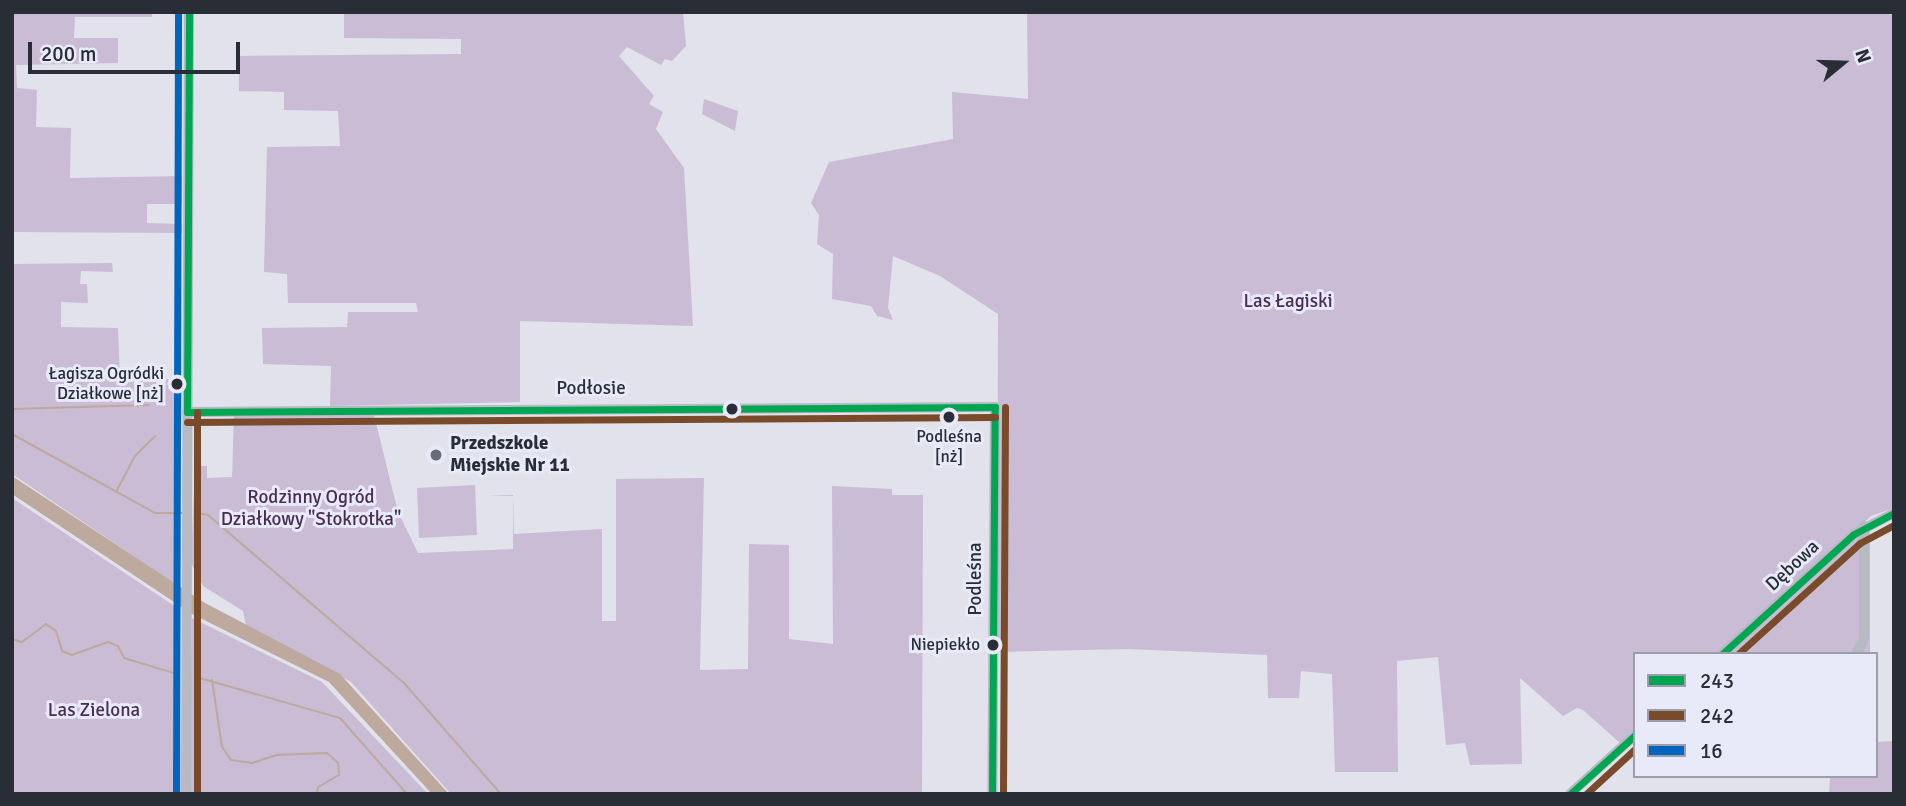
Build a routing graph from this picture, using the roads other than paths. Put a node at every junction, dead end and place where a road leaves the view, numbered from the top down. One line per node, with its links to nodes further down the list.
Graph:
1 (188, 12): 3 (street)
2 (995, 407): 3 (street, Podłosie); 10 (street, Podleśna)
3 (187, 412): 9 (street)
4 (1894, 513): 5 (street, Dębowa)
5 (1864, 526): 6 (street, Dębowa); 7 (street)
6 (1724, 652)
7 (1857, 652)
8 (1633, 737): 11 (street)
9 (186, 794)
10 (992, 794)
11 (1570, 794)

